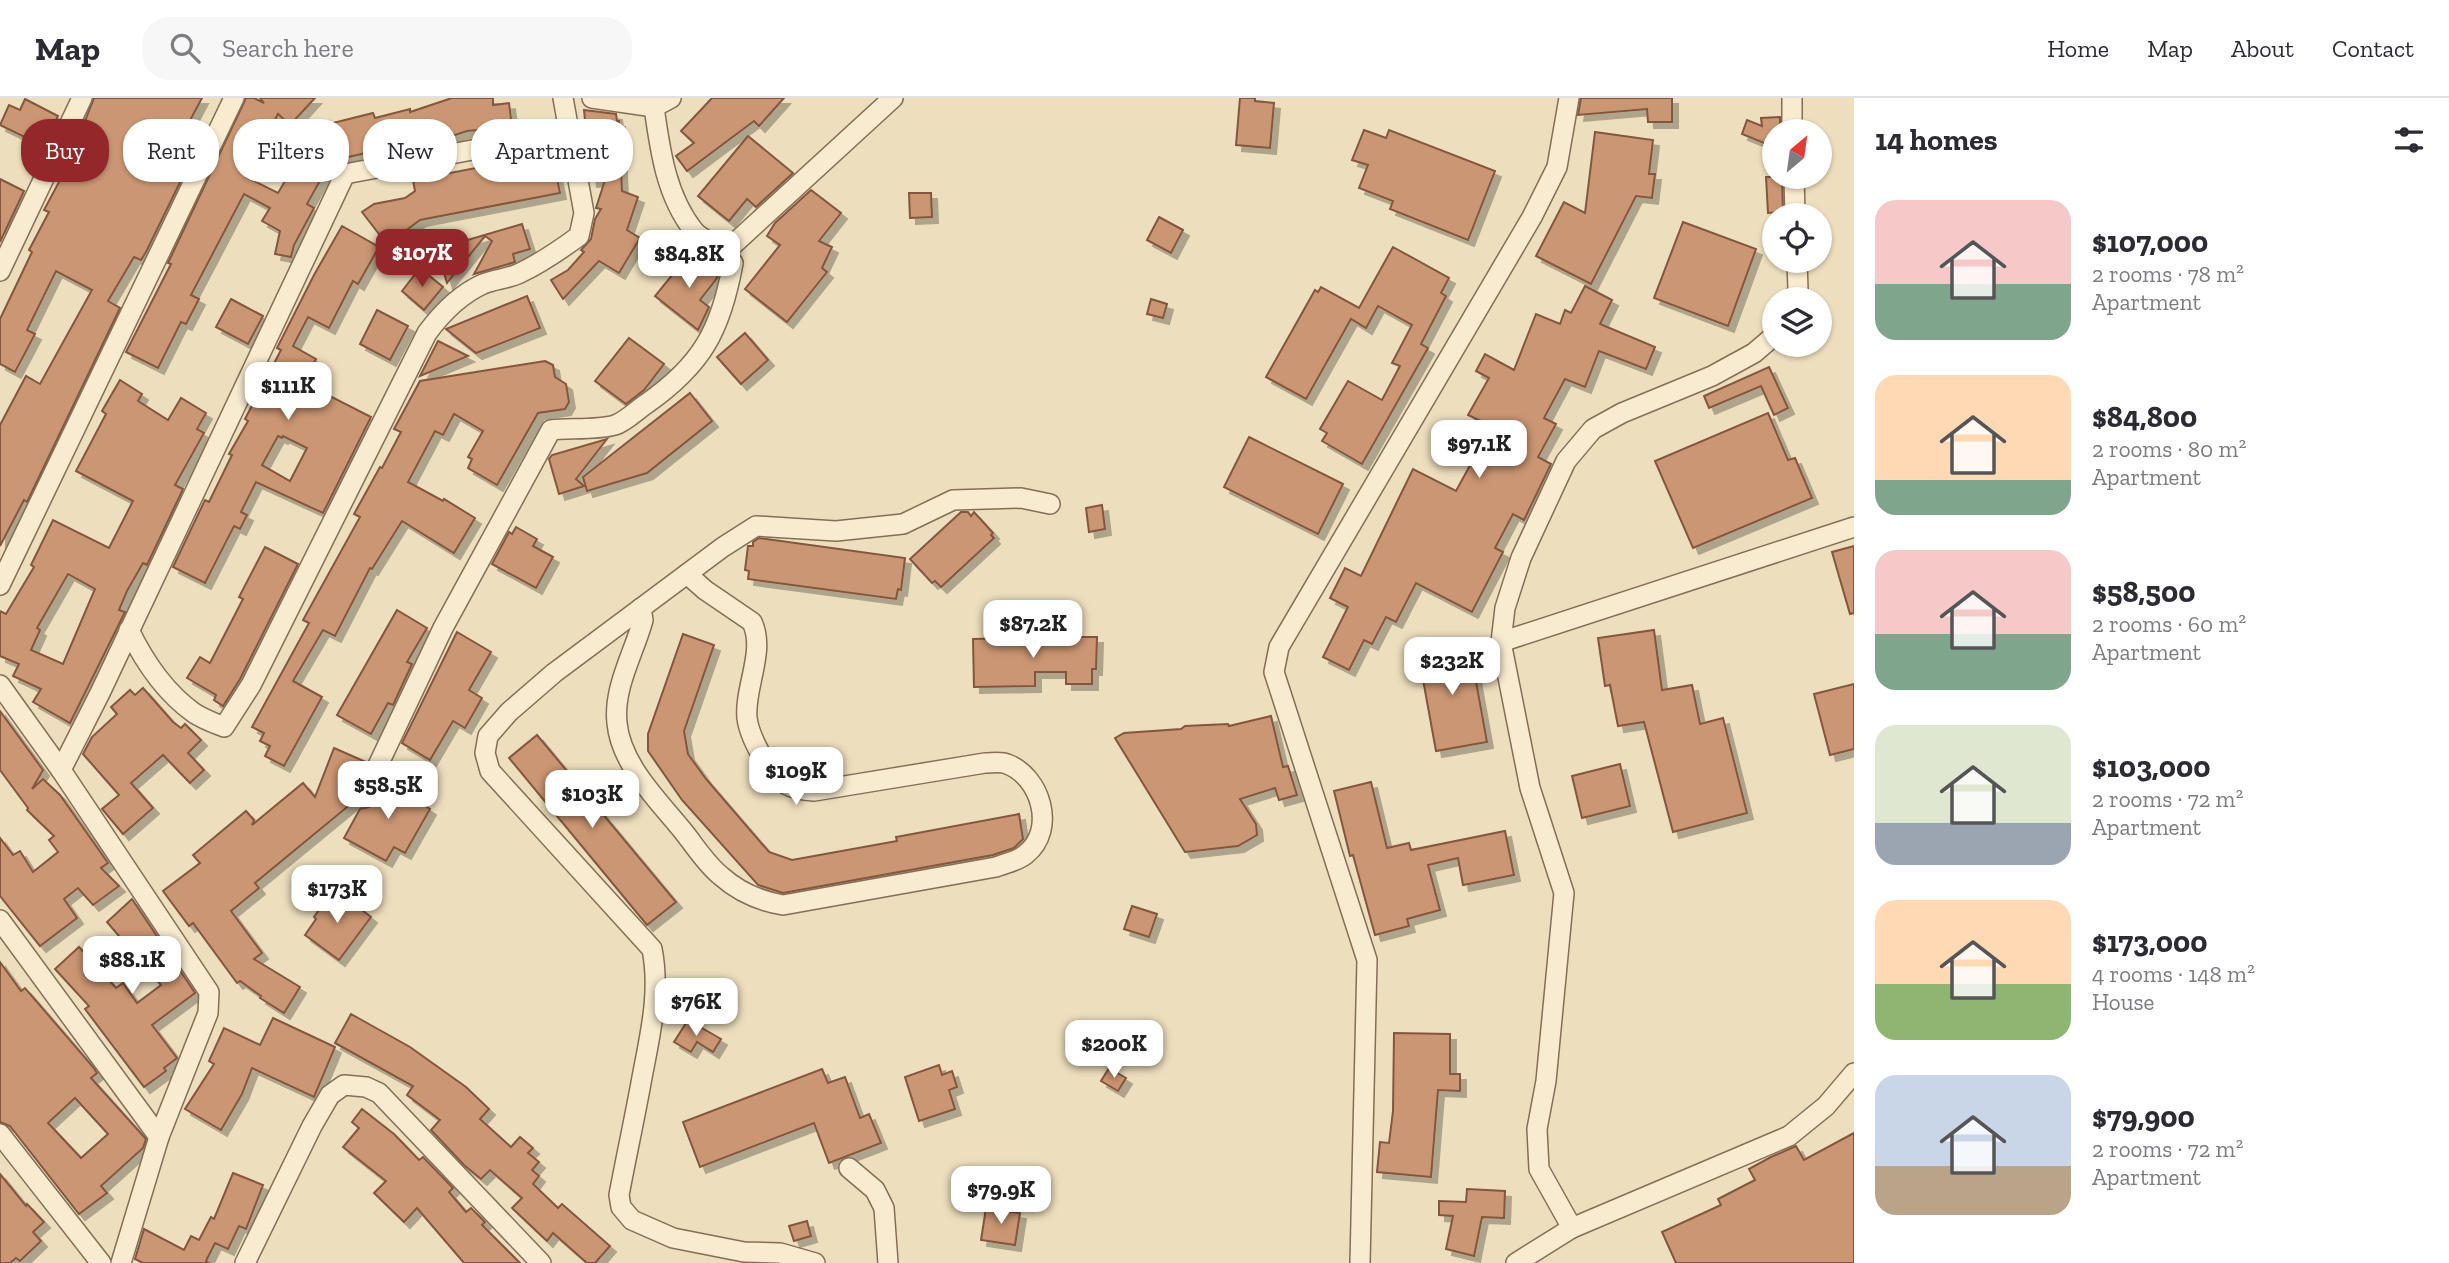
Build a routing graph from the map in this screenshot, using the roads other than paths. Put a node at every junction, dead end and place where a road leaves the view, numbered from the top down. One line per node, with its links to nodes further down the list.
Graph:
1 (82, 98): 14 (street)
2 (234, 98): 19 (street)
3 (563, 98): 9 (street)
4 (592, 98): 8 (street)
5 (893, 98): 13 (street)
6 (1569, 98): 38 (street)
7 (1792, 98): 10 (street)
8 (660, 101): 13 (street)
9 (566, 119)
10 (1792, 119)
11 (471, 150): 21 (street)
12 (578, 182): 21 (street)
13 (725, 251): 25 (street)
14 (0, 271)
15 (1762, 346): 22 (street)
16 (1050, 504): 18 (street)
17 (1854, 527): 22 (street)
18 (687, 574): 20 (street); 20 (street)
19 (0, 585)
20 (641, 608): 36 (street)
21 (129, 630): 24 (street)
22 (1501, 642): 31 (street)
23 (0, 685): 24 (street)
24 (61, 770): 29 (street)
25 (363, 797)
26 (0, 920): 29 (street)
27 (1854, 1073): 31 (street)
28 (0, 1134): 32 (street)
29 (159, 1137): 33 (street)
30 (849, 1168): 37 (street)
31 (1572, 1228): 39 (street)
32 (100, 1263)
33 (121, 1263)
34 (245, 1263): 35 (street)
35 (541, 1263)
36 (815, 1263)
37 (888, 1263)
38 (1360, 1263)
39 (1516, 1263)

